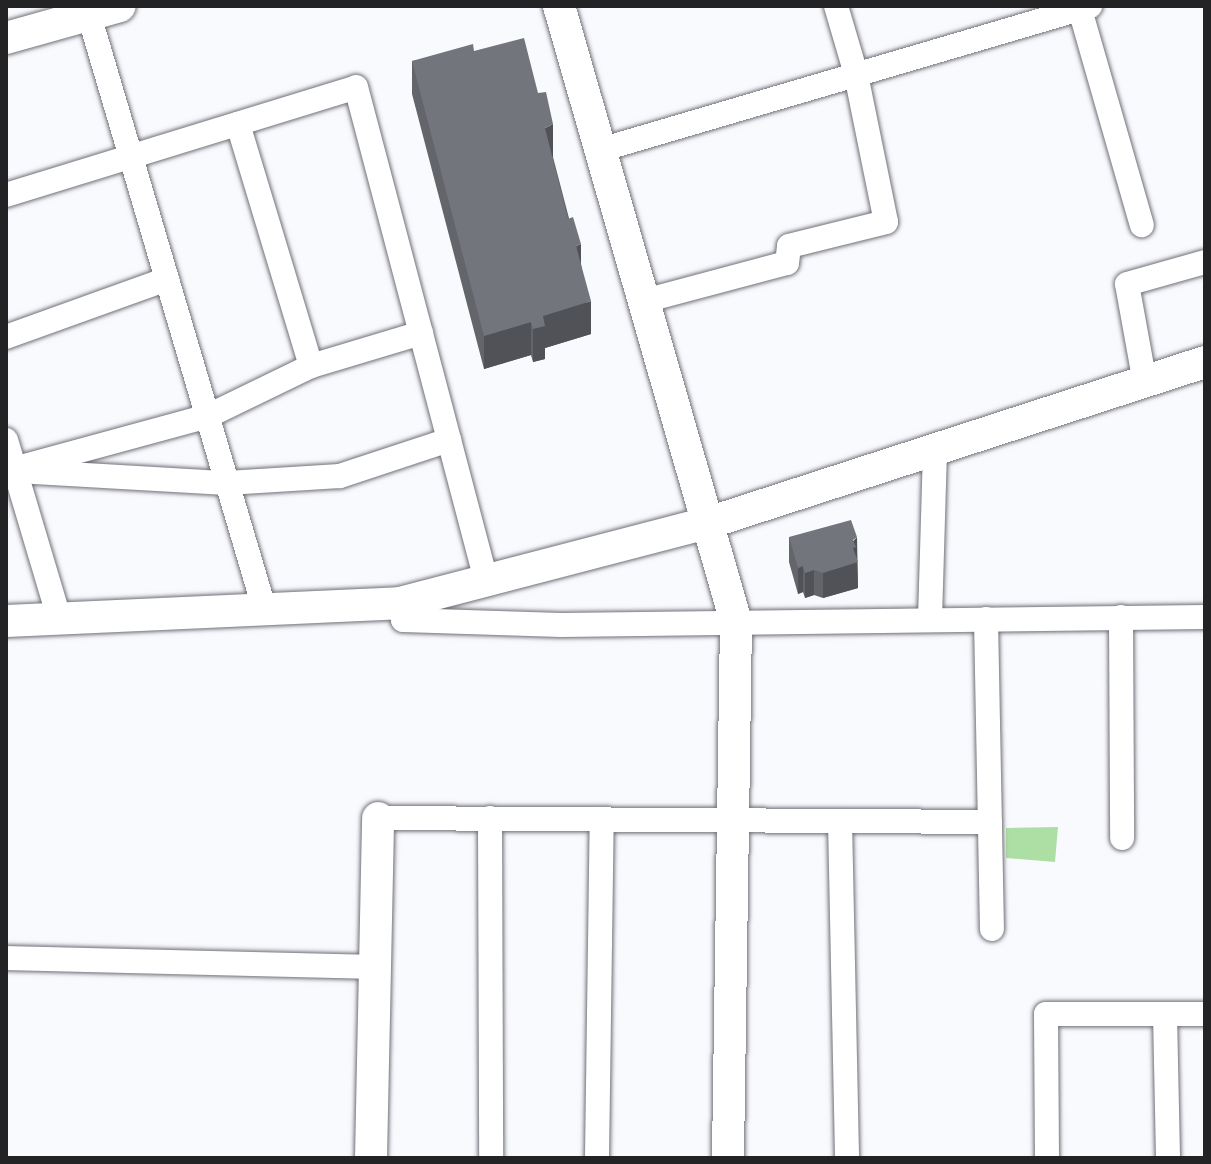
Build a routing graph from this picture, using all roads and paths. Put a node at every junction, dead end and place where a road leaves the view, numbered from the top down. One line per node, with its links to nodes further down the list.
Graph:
1 (120, 6): 5 (street)
2 (559, 6): 9 (street)
3 (836, 6): 7 (street)
4 (1083, 7): 7 (street); 12 (street)
5 (89, 15): 6 (street); 10 (street)
6 (6, 38)
7 (856, 74): 9 (street); 15 (street)
8 (238, 124): 10 (street); 16 (street); 19 (street)
9 (600, 150): 15 (street)
10 (131, 157): 11 (street); 14 (street)
11 (6, 195)
12 (1142, 225)
13 (1205, 262): 20 (street)
14 (167, 279): 17 (street); 21 (street)
15 (644, 301): 27 (street)
16 (421, 333): 19 (street); 23 (street)
17 (6, 337)
18 (1205, 362): 24 (street)
19 (311, 366): 21 (street)
20 (1143, 372)
21 (208, 416): 25 (street); 26 (street)
22 (6, 440): 25 (street)
23 (449, 440): 26 (street); 28 (street)
24 (935, 449): 27 (street); 34 (street)
25 (11, 471): 26 (street); 33 (street)
26 (227, 483): 30 (street)
27 (708, 523): 28 (street); 37 (street)
28 (486, 580): 29 (street)
29 (400, 603): 30 (street); 37 (street)
30 (265, 611): 33 (street)
31 (1121, 617): 32 (street); 35 (street); 44 (street)
32 (1205, 617)
33 (59, 618): 36 (street)
34 (930, 619): 35 (street); 37 (street)
35 (986, 619): 43 (street)
36 (6, 621)
37 (736, 622): 41 (street)
38 (378, 818): 39 (street); 47 (street)
39 (490, 818): 40 (street); 51 (street)
40 (602, 819): 41 (street); 52 (street)
41 (733, 820): 42 (street); 53 (street)
42 (840, 821): 43 (street); 54 (street)
43 (990, 822): 45 (street)
44 (1122, 838)
45 (992, 929)
46 (6, 958): 47 (street)
47 (375, 967): 50 (street)
48 (1165, 1014): 49 (street); 55 (street); 56 (street)
49 (1205, 1014)
50 (371, 1158)
51 (491, 1158)
52 (597, 1158)
53 (728, 1158)
54 (847, 1158)
55 (1047, 1158)
56 (1168, 1158)

